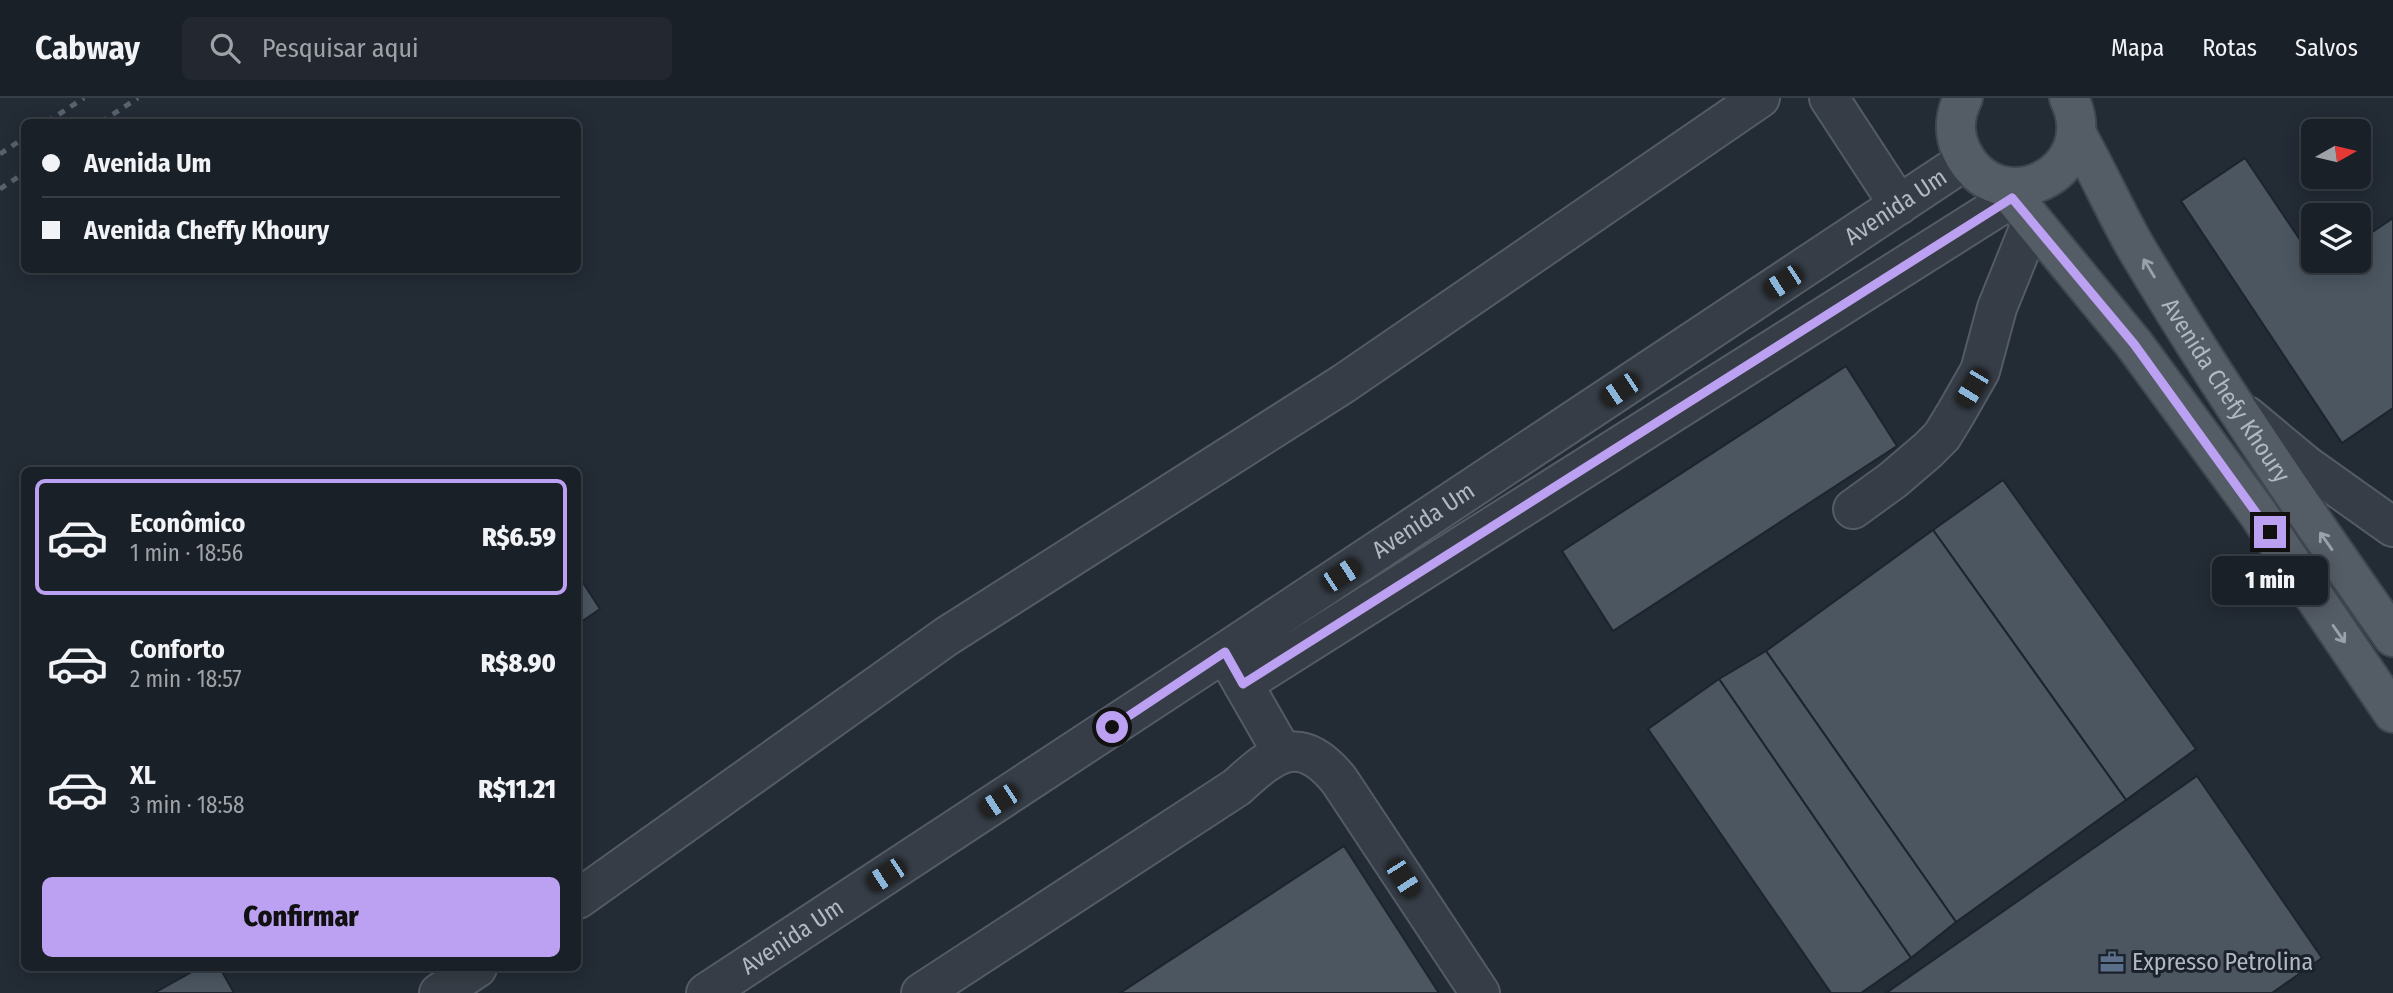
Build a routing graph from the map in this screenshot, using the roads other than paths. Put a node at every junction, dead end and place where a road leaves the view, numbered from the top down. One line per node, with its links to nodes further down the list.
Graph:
1 (1760, 98): 15 (street)
2 (1829, 98): 7 (street)
3 (1963, 98): 5 (main road)
4 (2073, 115): 6 (main road, Avenida Chefy Khoury); 8 (main road, Avenida Chefy Khoury, one-way to 4)
5 (1966, 160): 6 (main road); 7 (street, Avenida Um)
6 (2017, 202): 9 (street); 12 (street); 13 (main road, one-way to 13)
7 (1899, 205): 12 (street, Avenida Um)
8 (2231, 403): 10 (street); 11 (main road, Avenida Chefy Khoury, one-way to 8)
9 (1853, 509)
10 (2393, 527)
11 (2393, 637)
12 (1234, 668): 14 (street); 18 (street, Avenida Um)
13 (2393, 713)
14 (1282, 752): 19 (street); 20 (street)
15 (581, 897)
16 (472, 971): 17 (street)
17 (439, 993)
18 (706, 993)
19 (921, 993)
20 (1480, 993)

